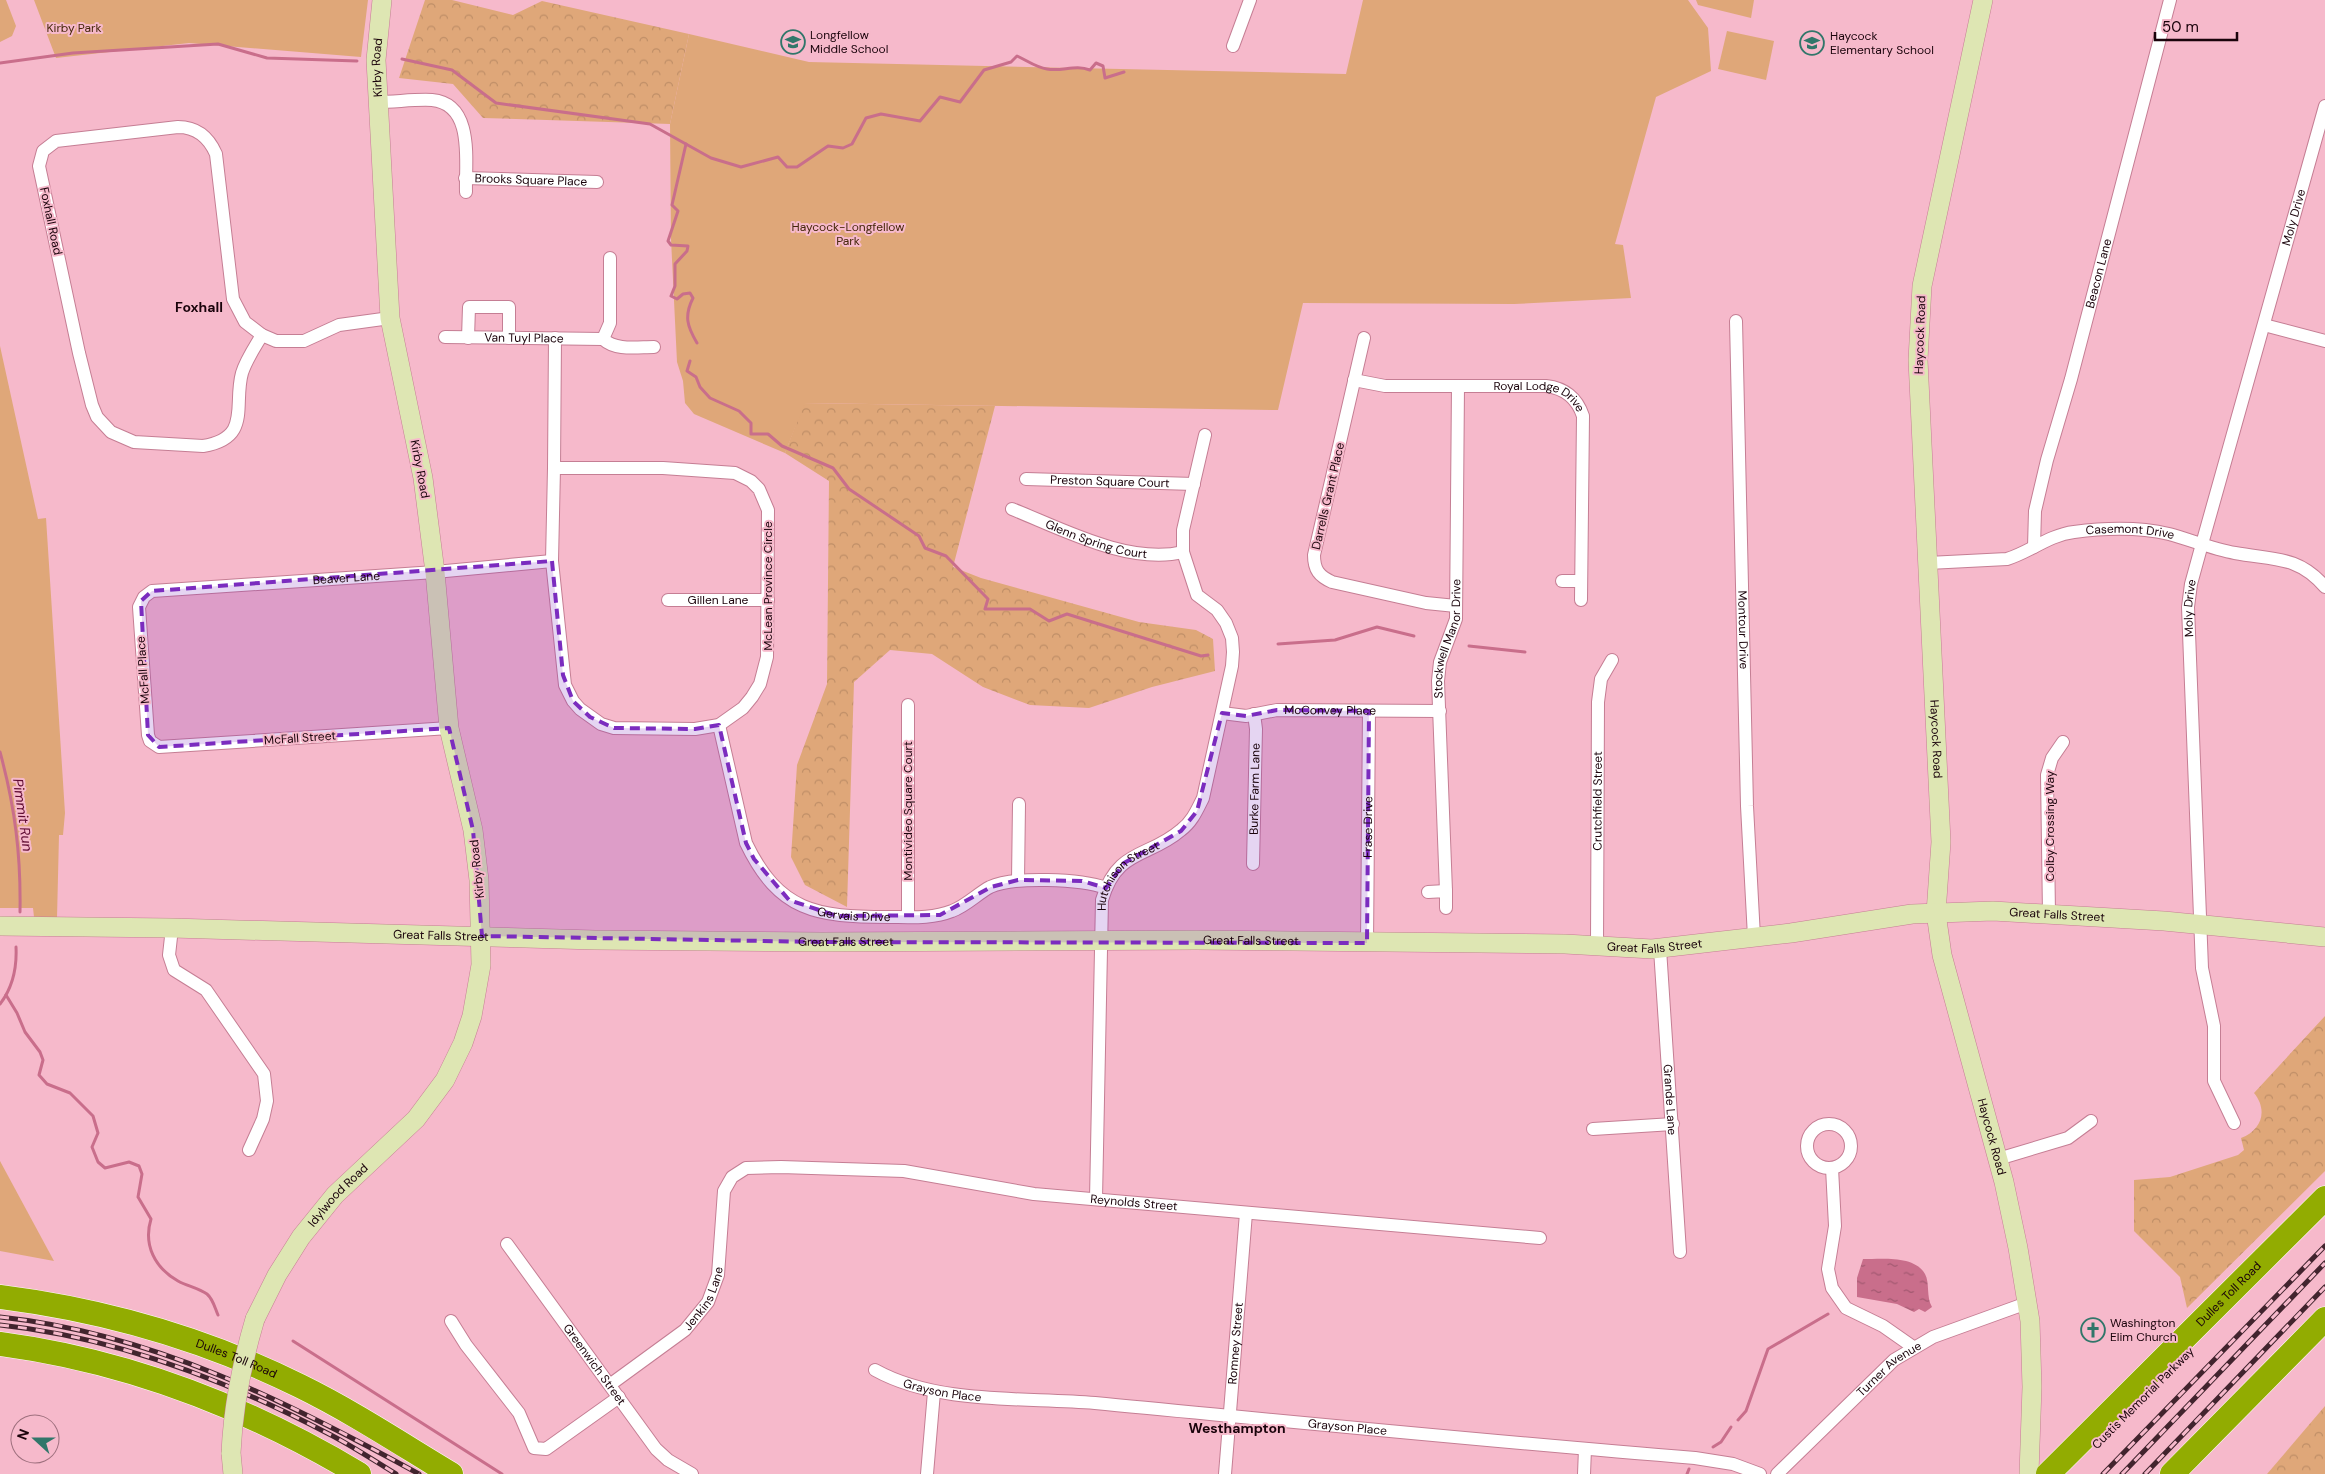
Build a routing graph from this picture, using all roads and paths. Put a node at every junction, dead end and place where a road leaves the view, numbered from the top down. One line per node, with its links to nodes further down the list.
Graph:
1 (382, 0): 6 (main road, Kirby Road)
2 (1250, 0): 5 (street)
3 (1983, 0): 35 (main road, Haycock Road)
4 (2170, 0): 32 (street, Beacon Lane)
5 (1233, 46)
6 (378, 102): 8 (street); 12 (main road, Kirby Road)
7 (2325, 106): 14 (street, Moly Drive)
8 (465, 178): 9 (street, Brooks Square Place); 10 (street)
9 (597, 182)
10 (466, 192)
11 (610, 258): 21 (street)
12 (390, 318): 15 (street, Foxhall Road); 36 (main road, Kirby Road)
13 (1736, 321): 69 (street, Montour Drive)
14 (2264, 325): 22 (street); 31 (street, Moly Drive)
15 (262, 335): 15 (street, Foxhall Road)
16 (445, 337): 17 (street, Van Tuyl Place)
17 (468, 338): 18 (street, Van Tuyl Place); 18 (street)
18 (509, 338): 19 (street, Van Tuyl Place)
19 (555, 338): 21 (street, Van Tuyl Place); 27 (street, McLean Province Circle)
20 (1364, 338): 24 (street, Darrells Grant Place)
21 (603, 339): 23 (street, Van Tuyl Place)
22 (2325, 341)
23 (654, 348)
24 (1354, 380): 25 (street, Royal Lodge Drive); 44 (street, Darrells Grant Place)
25 (1458, 386): 38 (street, Royal Lodge Drive); 44 (street, Stockwell Manor Drive)
26 (1205, 435): 29 (street)
27 (554, 468): 34 (street, McLean Province Circle); 42 (street, McLean Province Circle)
28 (1026, 479): 29 (street, Preston Square Court)
29 (1194, 484): 33 (street)
30 (1012, 509): 33 (street, Glenn Spring Court)
31 (2202, 544): 32 (street, Casemont Drive); 39 (street, Casemont Drive); 65 (street, Moly Drive)
32 (2034, 547): 35 (street, Casemont Drive)
33 (1183, 552): 49 (street, Hutchison Street)
34 (552, 561): 36 (street, Beaver Lane); 51 (street, McLean Province Circle)
35 (1928, 563): 62 (main road, Haycock Road)
36 (435, 572): 40 (street, Beaver Lane); 52 (main road, Kirby Road)
37 (1562, 581): 38 (street)
38 (1581, 581): 43 (street, Royal Lodge Drive)
39 (2325, 587)
40 (141, 594): 54 (street, McFall Place)
41 (668, 600): 42 (street, Gillen Lane)
42 (768, 600): 51 (street, McLean Province Circle)
43 (1581, 600)
44 (1456, 606): 48 (street, Stockwell Manor Drive)
45 (1612, 660): 73 (street, Crutchfield Street)
46 (908, 705): 64 (street, Montivideo Square Court)
47 (1369, 711): 48 (street, McConvey Place); 50 (street, McConvey Place); 72 (street, Frase Drive)
48 (1440, 711): 59 (street, Stockwell Manor Drive)
49 (1222, 713): 50 (street, McConvey Place); 58 (street, Hutchison Street)
50 (1254, 714): 56 (street, Burke Farm Lane)
51 (719, 725): 64 (street, Gervais Drive)
52 (449, 728): 54 (street, McFall Street); 68 (main road, Kirby Road)
53 (2063, 742): 63 (street, Colby Crossing Way)
54 (150, 747)
55 (1019, 804): 57 (street)
56 (1253, 864)
57 (1018, 880): 58 (street, Gervais Drive); 64 (street, Gervais Drive)
58 (1106, 888): 71 (street, Hutchison Street)
59 (1446, 891): 60 (street); 61 (street, Stockwell Manor Drive)
60 (1428, 892)
61 (1446, 908)
62 (1936, 913): 63 (main road, Great Falls Street); 69 (main road, Great Falls Street); 80 (main road, Haycock Road)
63 (2048, 914): 65 (main road, Great Falls Street)
64 (908, 917)
65 (2200, 924): 70 (main road, Great Falls Street); 76 (street, Moly Drive)
66 (0, 926): 67 (main road, Great Falls Street)
67 (172, 928): 68 (main road, Great Falls Street); 79 (street)
68 (482, 936): 71 (main road, Great Falls Street); 103 (main road, Idylwood Road, bridge)
69 (1754, 937): 74 (main road, Great Falls Street)
70 (2325, 938)
71 (1101, 940): 72 (main road, Great Falls Street); 84 (street, Hutchison Street)
72 (1368, 943): 73 (main road, Great Falls Street)
73 (1597, 946): 74 (main road, Great Falls Street)
74 (1660, 949): 77 (street, Grande Lane)
75 (2091, 1121): 80 (street)
76 (2234, 1123)
77 (1673, 1124): 78 (street); 89 (street, Grande Lane)
78 (1593, 1129)
79 (249, 1150)
80 (1998, 1160): 91 (main road, Haycock Road)
81 (1832, 1168): 95 (street)
82 (732, 1177): 84 (street, Reynolds Street); 97 (street, Jenkins Lane)
83 (2325, 1198): 113 (highway, Dulles Toll Road)
84 (1096, 1199): 85 (street, Reynolds Street)
85 (1246, 1212): 87 (street, Reynolds Street); 100 (street, Romney Street)
86 (2325, 1216): 114 (highway, Custis Memorial Parkway)
87 (1540, 1238)
88 (507, 1244): 97 (street, Greenwich Street)
89 (1680, 1252)
90 (0, 1297): 105 (highway, Dulles Toll Road)
91 (2027, 1303): 95 (street, Turner Avenue); 112 (main road, Haycock Road)
92 (2325, 1318): 102 (highway)
93 (451, 1321): 99 (street)
94 (0, 1344): 104 (highway)
95 (1913, 1347): 111 (street, Turner Avenue)
96 (875, 1370): 98 (street, Grayson Place)
97 (610, 1384): 99 (street, Greenwich Street)
98 (934, 1392): 100 (street, Grayson Place); 107 (street)
99 (619, 1397): 106 (street, Greenwich Street)
100 (1230, 1415): 101 (street, Grayson Place); 108 (street, Romney Street)
101 (1585, 1449): 109 (street); 110 (street, Grayson Place)
102 (2174, 1473)
103 (233, 1474)
104 (358, 1474)
105 (451, 1474)
106 (692, 1474)
107 (927, 1474)
108 (1224, 1474)
109 (1584, 1474)
110 (1760, 1474)
111 (1777, 1474)
112 (2029, 1474)
113 (2048, 1474)
114 (2067, 1474)

